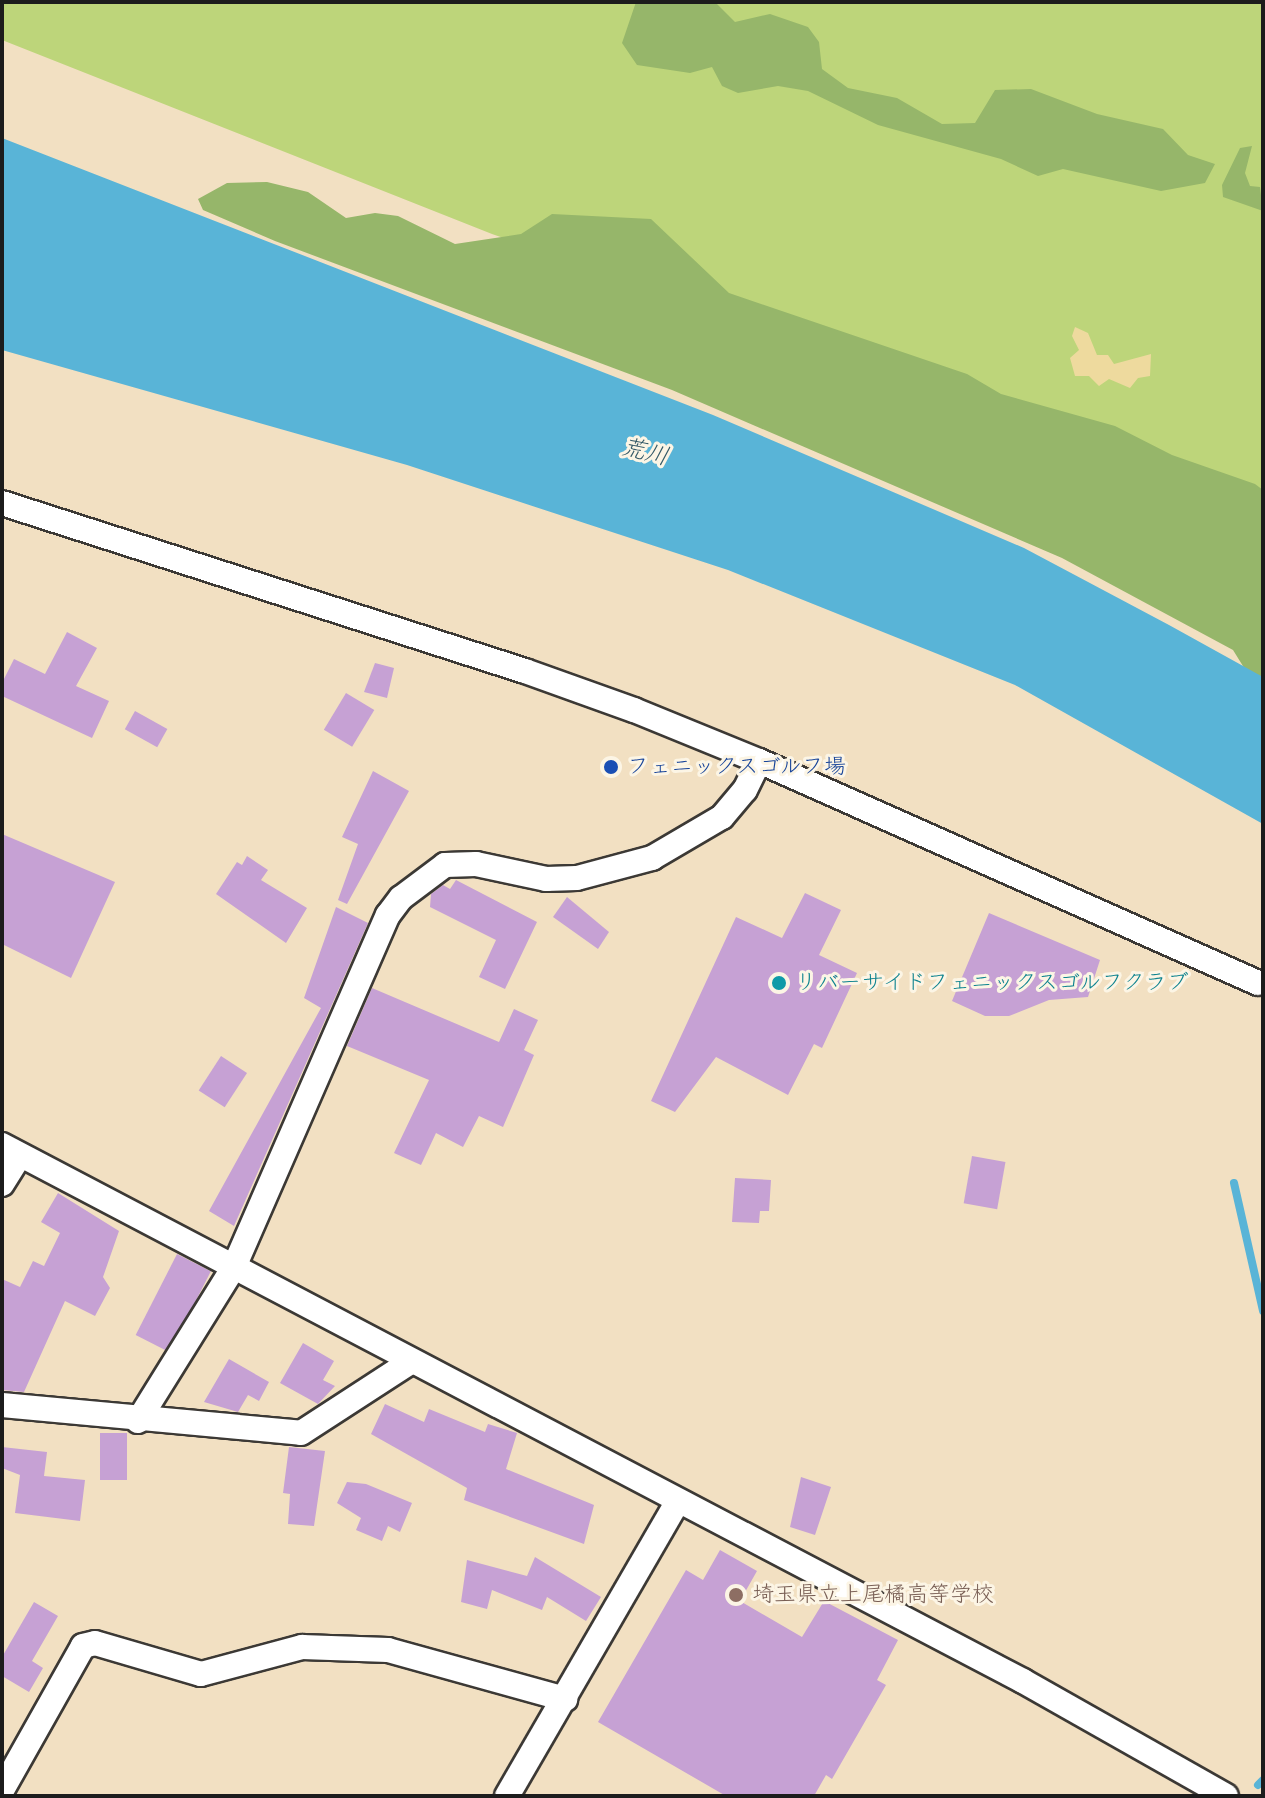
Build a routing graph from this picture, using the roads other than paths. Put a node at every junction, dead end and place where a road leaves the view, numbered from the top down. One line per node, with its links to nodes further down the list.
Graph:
1 (2, 503): 2 (street)
2 (759, 761): 3 (street); 6 (street)
3 (1258, 983)
4 (11, 1150): 5 (street); 6 (street)
5 (2, 1184)
6 (234, 1267): 7 (street); 9 (street)
7 (412, 1361): 9 (street); 10 (street)
8 (2, 1405): 9 (street)
9 (138, 1421)
10 (678, 1501): 11 (street); 14 (street)
11 (565, 1699): 12 (street); 13 (street)
12 (2, 1790)
13 (507, 1796)
14 (1226, 1796)

